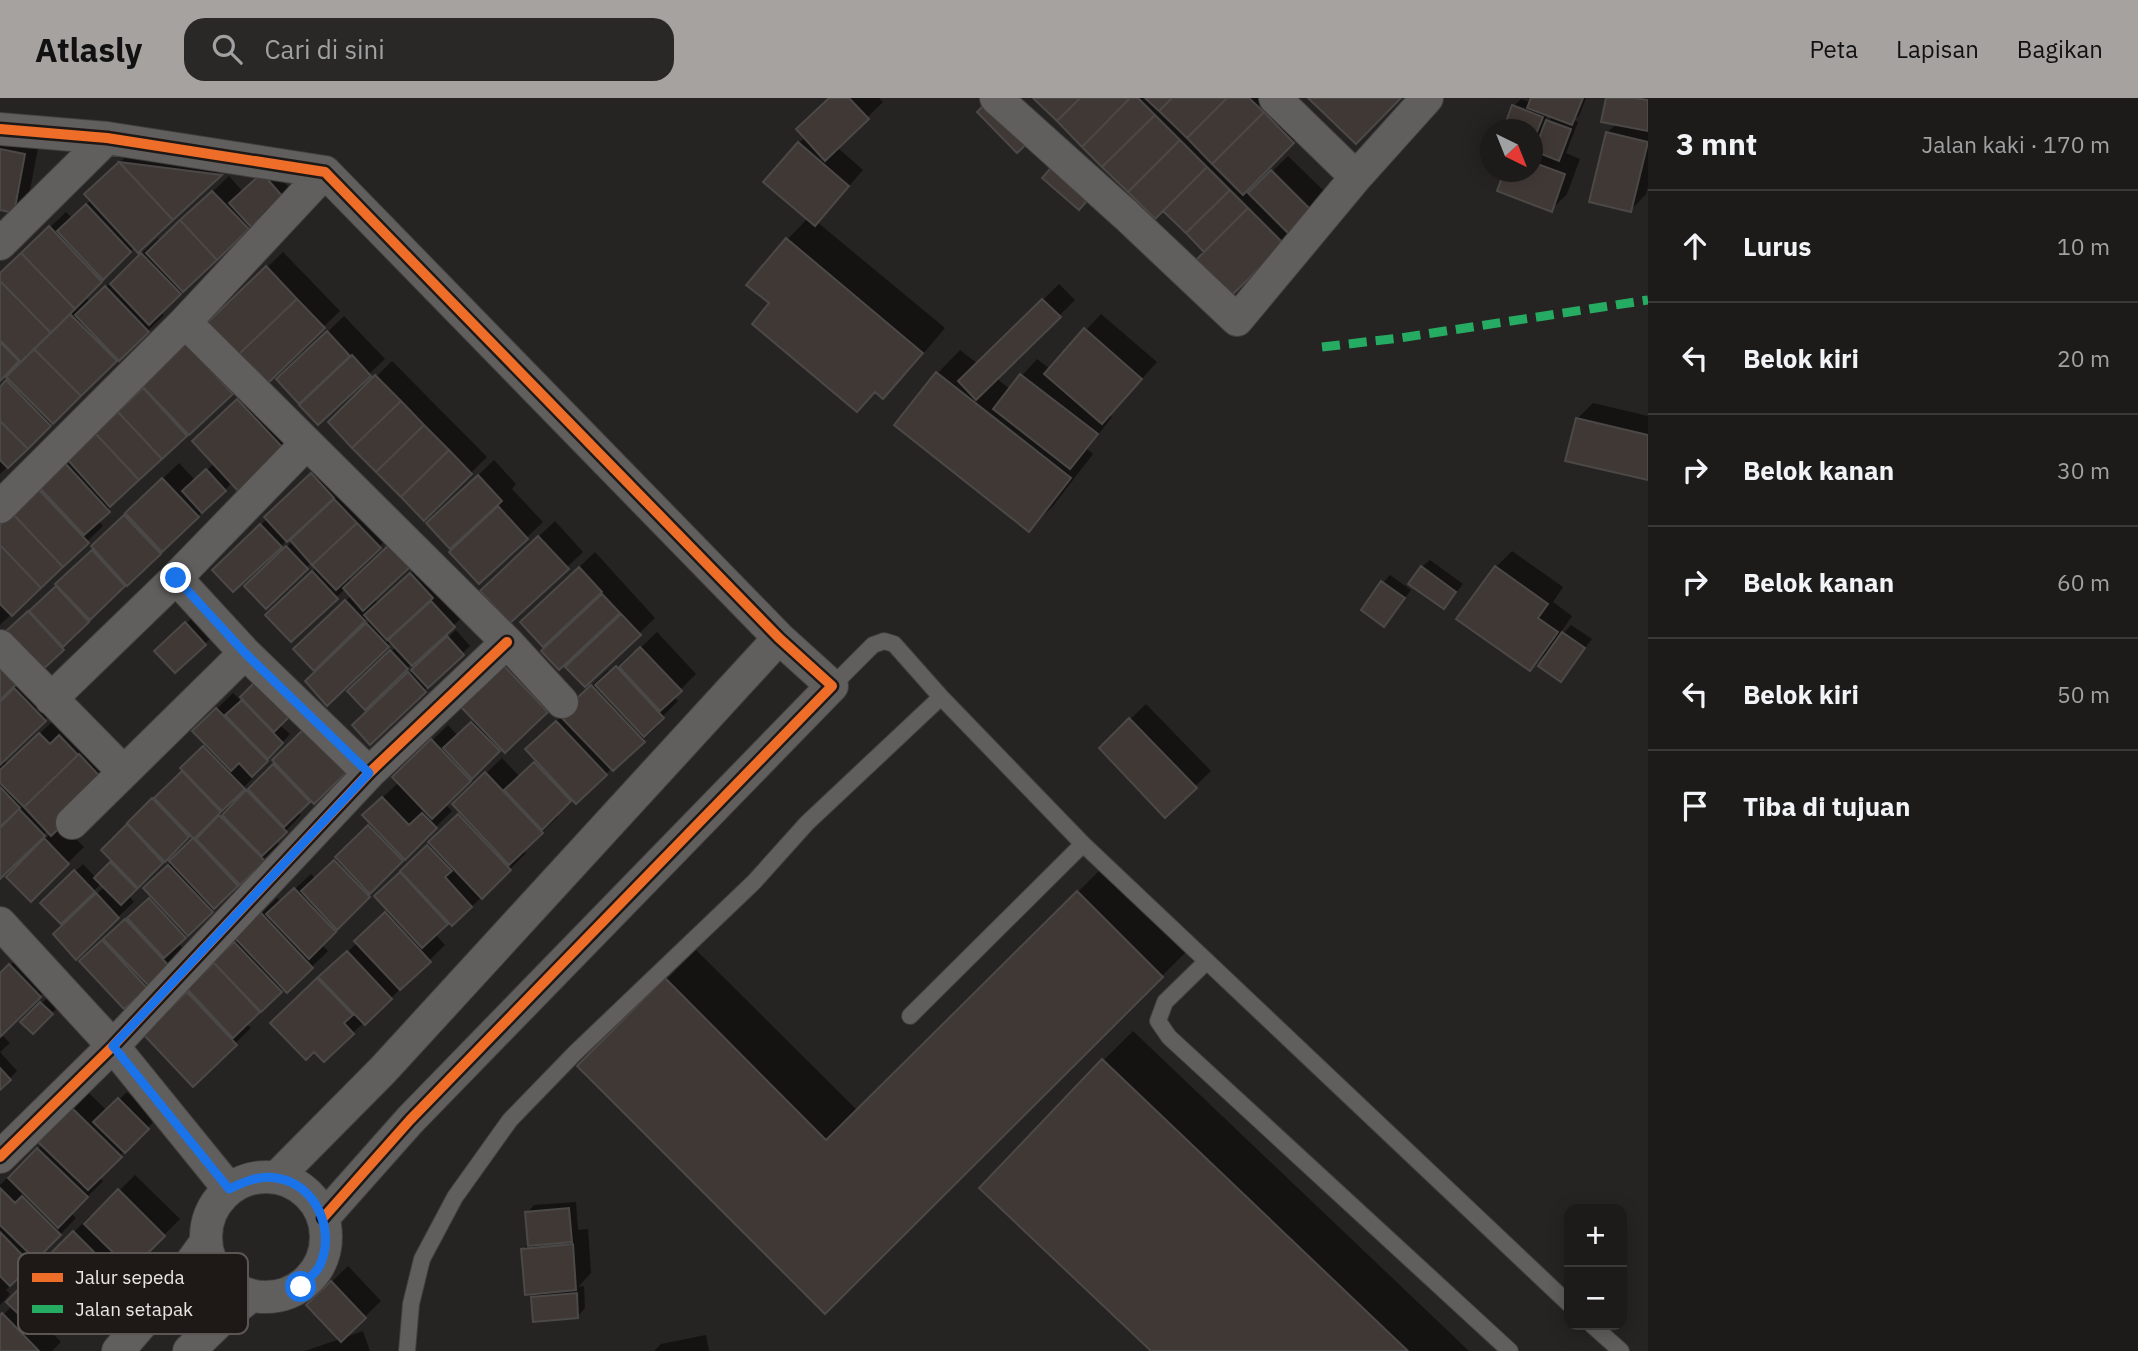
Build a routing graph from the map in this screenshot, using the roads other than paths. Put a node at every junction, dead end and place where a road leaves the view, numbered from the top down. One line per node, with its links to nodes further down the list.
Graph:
1 (996, 98): 7 (street)
2 (1275, 98): 7 (street)
3 (1426, 98): 7 (street)
4 (0, 129): 5 (street)
5 (107, 138): 6 (street); 8 (street)
6 (325, 172): 9 (street); 13 (street)
7 (1356, 177)
8 (0, 244)
9 (185, 322): 10 (street); 11 (street)
10 (306, 444): 12 (street); 14 (street)
11 (0, 506)
12 (176, 578): 16 (street); 19 (street)
13 (779, 638): 17 (street); 30 (street)
14 (507, 642): 20 (street); 22 (street)
15 (0, 646): 19 (street)
16 (245, 653): 21 (street); 22 (street)
17 (832, 686): 18 (lane); 32 (street)
18 (941, 697): 24 (lane); 45 (lane)
19 (51, 699): 21 (street)
20 (562, 702)
21 (124, 772): 23 (street)
22 (369, 773): 28 (street)
23 (72, 823)
24 (1083, 844): 26 (lane); 27 (lane)
25 (0, 923): 28 (street)
26 (1207, 961): 39 (lane); 46 (lane)
27 (910, 1016)
28 (113, 1046): 29 (street); 31 (street)
29 (0, 1157)
30 (277, 1178): 31 (street); 32 (street)
31 (229, 1189): 33 (street)
32 (323, 1218): 37 (street)
33 (206, 1242): 34 (street); 35 (street)
34 (198, 1253)
35 (209, 1253)
36 (248, 1294): 37 (street)
37 (251, 1296): 38 (street)
38 (248, 1298)
39 (1564, 1299)
40 (1598, 1330): 47 (lane)
41 (133, 1334): 43 (street)
42 (206, 1334): 44 (street)
43 (118, 1351)
44 (189, 1351)
45 (407, 1351)
46 (1510, 1351)
47 (1621, 1351)

